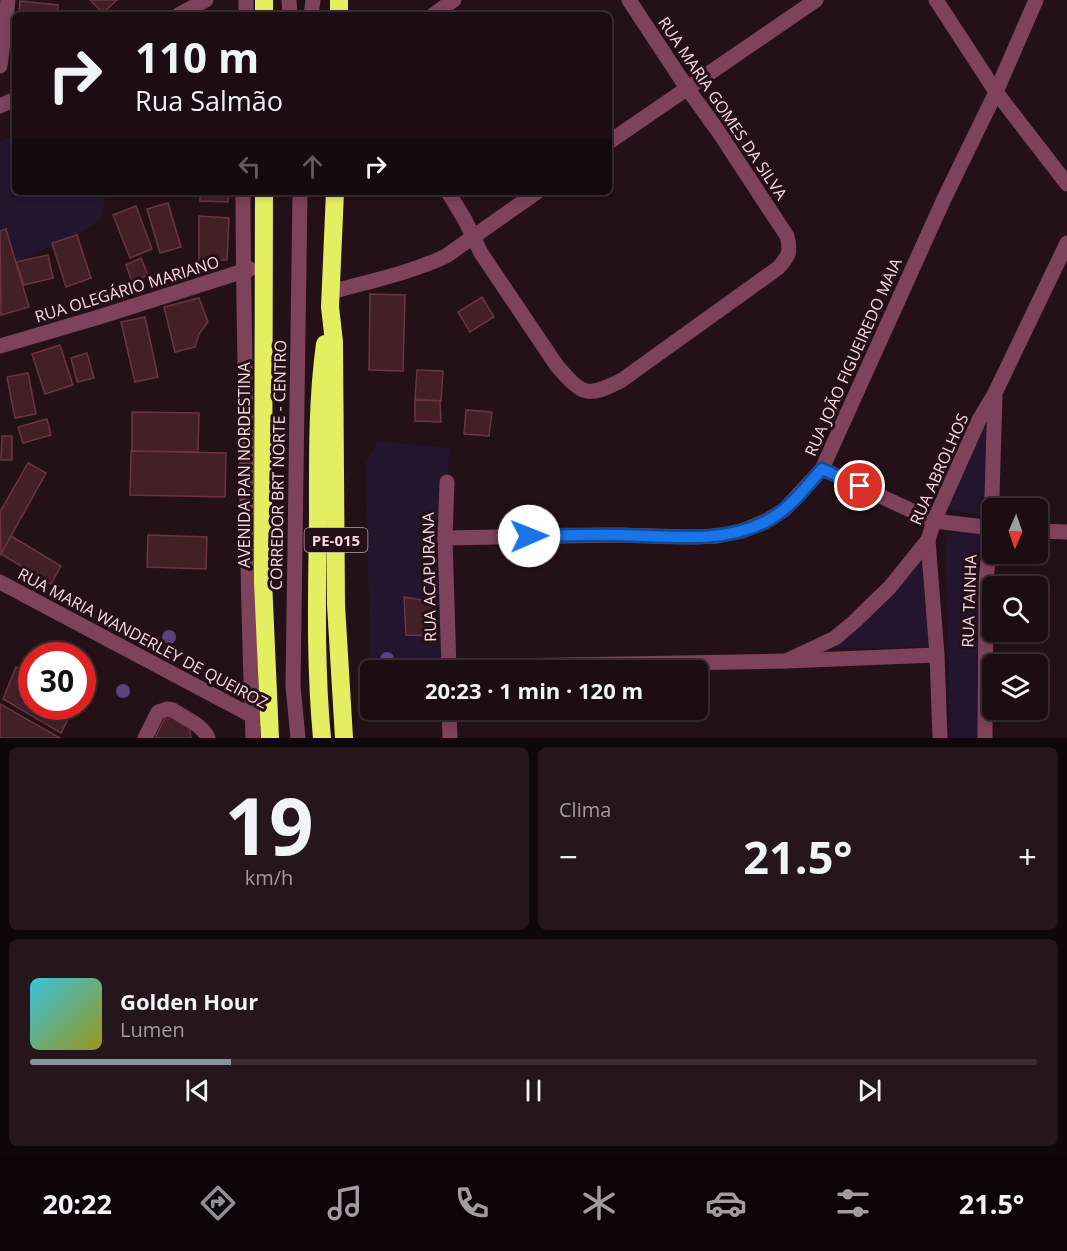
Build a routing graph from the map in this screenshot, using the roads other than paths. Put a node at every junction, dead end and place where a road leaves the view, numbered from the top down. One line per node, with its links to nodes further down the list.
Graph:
1 (8, 0): 10 (street)
2 (206, 0): 8 (street)
3 (454, 0): 9 (street)
4 (629, 0): 11 (street, RUA MARIA GOMES DA SILVA)
5 (816, 0): 11 (street)
6 (936, 0): 12 (street)
7 (1036, 0): 12 (street, RUA JOÃO FIGUEIREDO MAIA)
8 (184, 12)
9 (437, 12)
10 (0, 66)
11 (687, 88): 13 (street); 21 (street, RUA MARIA GOMES DA SILVA)
12 (996, 92): 14 (street); 28 (street, RUA JOÃO FIGUEIREDO MAIA)
13 (612, 140)
14 (1067, 184)
15 (243, 195): 24 (street)
16 (264, 195): 23 (highway, AVENIDA PAN NORDESTINA)
17 (300, 195): 48 (street, CORREDOR BRT NORTE - CENTRO)
18 (335, 195): 25 (highway, PE-015)
19 (450, 195): 21 (street)
20 (533, 195): 21 (street)
21 (473, 236): 25 (street)
22 (1067, 243): 27 (street, RUA ABROLHOS)
23 (264, 265): 24 (street, RUA OLEGÁRIO MARIANO); 44 (highway, AVENIDA PAN NORDESTINA)
24 (243, 272): 26 (street, RUA OLEGÁRIO MARIANO); 44 (street)
25 (331, 299): 49 (highway, PE-015); 50 (highway, PE-015)
26 (0, 346)
27 (995, 393): 30 (street, RUA TAINHA); 31 (street, RUA ABROLHOS)
28 (822, 469): 31 (street); 35 (street, RUA JOÃO FIGUEIREDO MAIA)
29 (447, 482): 35 (street, RUA ACAPURANA)
30 (993, 498)
31 (934, 521): 32 (street); 36 (street, RUA ABROLHOS)
32 (982, 527)
33 (1048, 531): 34 (street)
34 (1067, 532)
35 (445, 538): 40 (street, RUA ACAPURANA)
36 (928, 540): 39 (street, RUA TAINHA); 41 (street, RUA ABROLHOS)
37 (988, 564): 53 (street, RUA TAINHA)
38 (0, 582): 44 (street, RUA MARIA WANDERLEY DE QUEIROZ)
39 (937, 655): 41 (street, RUA ABROLHOS); 52 (street, RUA TAINHA)
40 (449, 660)
41 (786, 662): 42 (street, RUA ABROLHOS)
42 (708, 664)
43 (449, 720): 51 (street)
44 (264, 726): 47 (street)
45 (145, 738): 46 (street)
46 (208, 738)
47 (254, 738)
48 (298, 738)
49 (322, 738)
50 (344, 738)
51 (450, 738)
52 (940, 738)
53 (986, 738)

